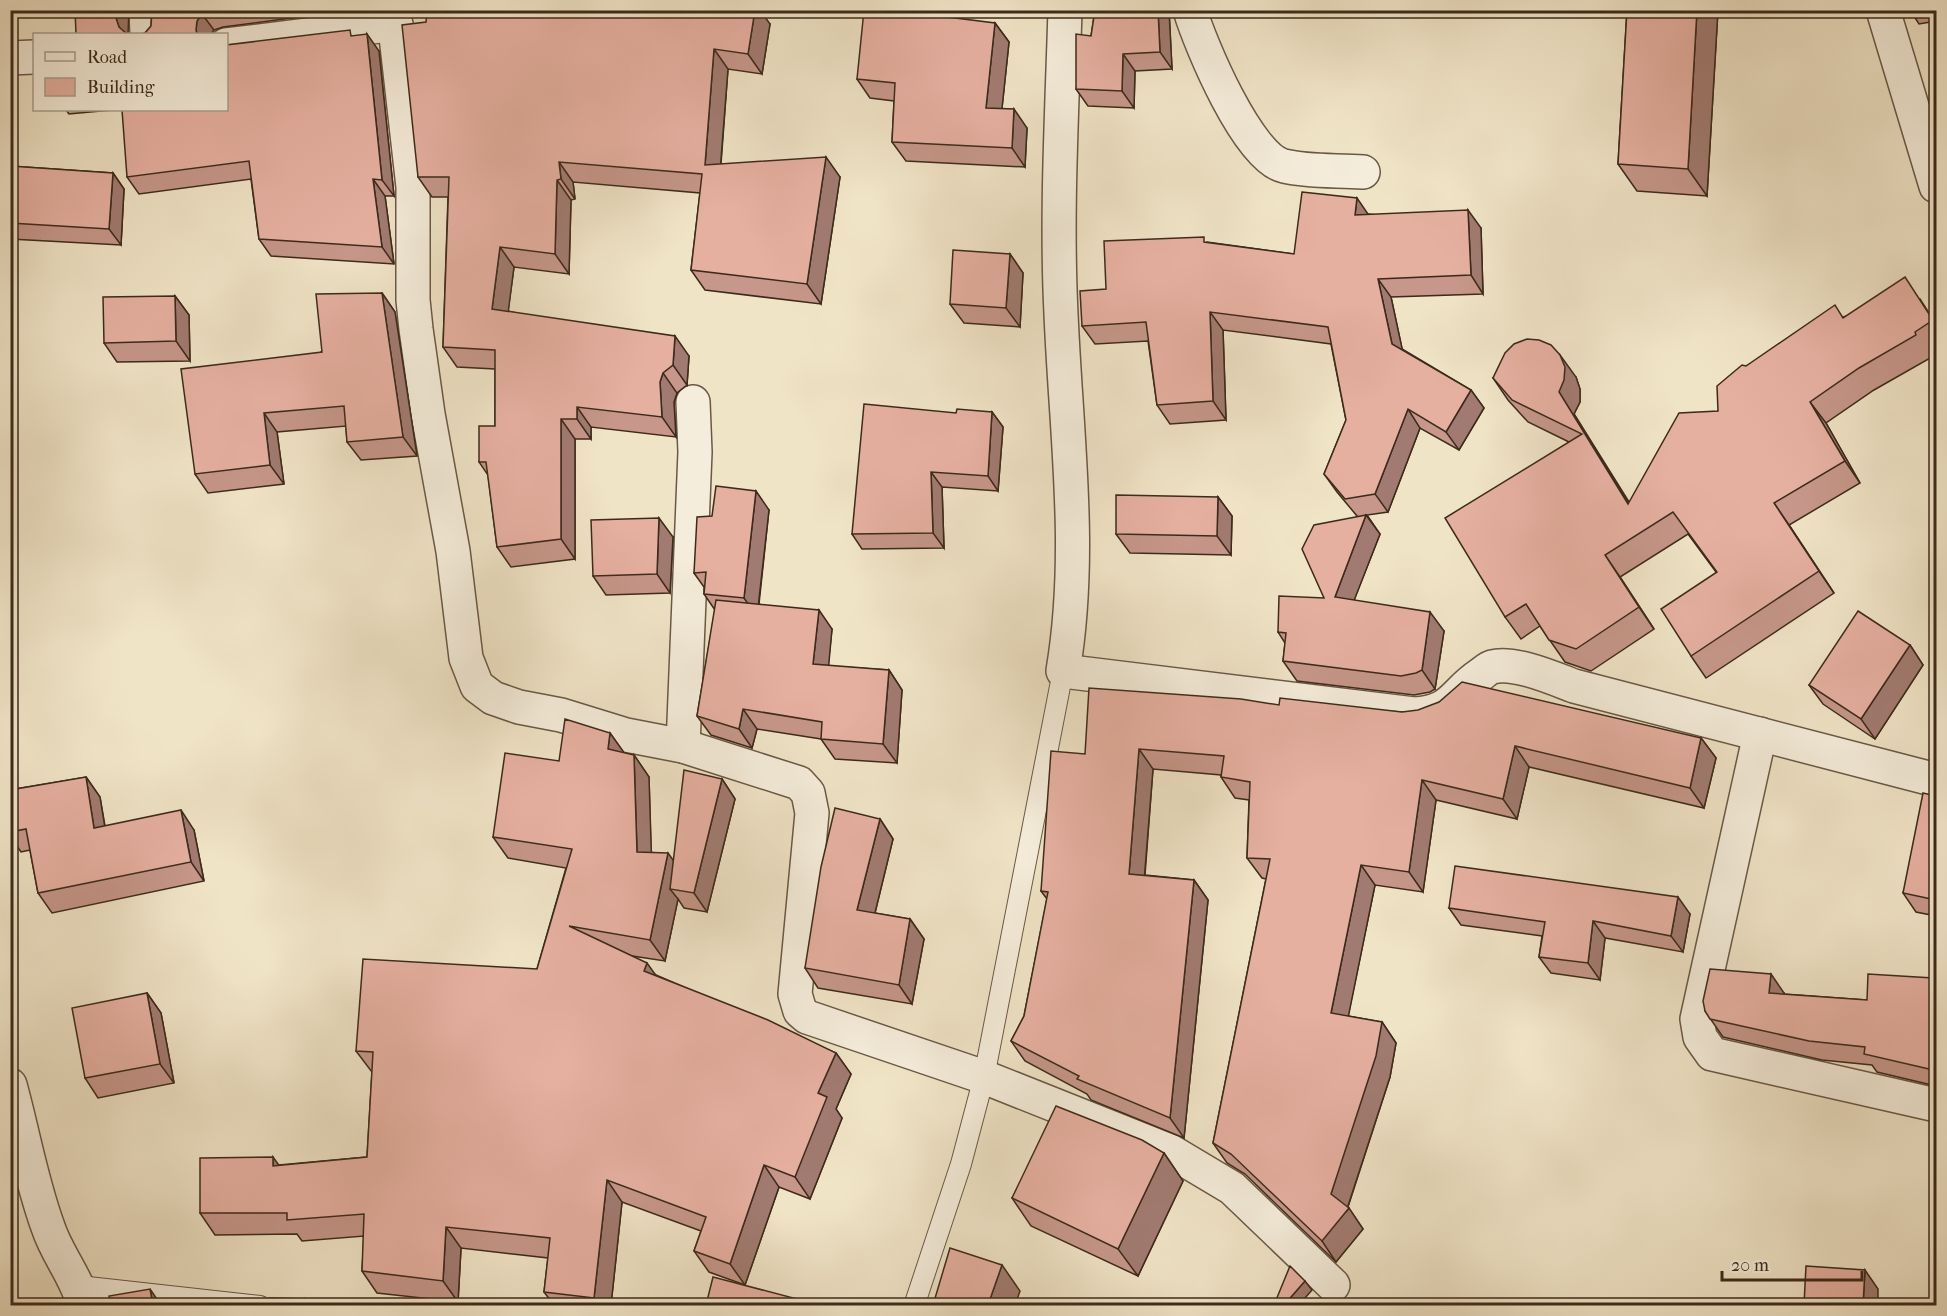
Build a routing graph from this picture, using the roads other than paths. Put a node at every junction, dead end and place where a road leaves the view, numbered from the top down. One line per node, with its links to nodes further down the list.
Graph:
1 (146, 10): 6 (street)
2 (1065, 10): 13 (street)
3 (1190, 10): 10 (street)
4 (1883, 10): 11 (street)
5 (394, 17): 7 (street); 15 (street)
6 (147, 33)
7 (228, 45)
8 (33, 57): 9 (street)
9 (10, 58)
10 (1363, 172)
11 (1936, 186)
12 (693, 402): 15 (street)
13 (1063, 672): 14 (street); 17 (lane)
14 (1760, 734): 16 (street); 19 (street)
15 (683, 746): 17 (street)
16 (1936, 780)
17 (984, 1077): 20 (street); 23 (lane)
18 (10, 1085): 21 (street)
19 (1936, 1105)
20 (1333, 1285)
21 (82, 1296): 22 (lane)
22 (260, 1305)
23 (914, 1305)

